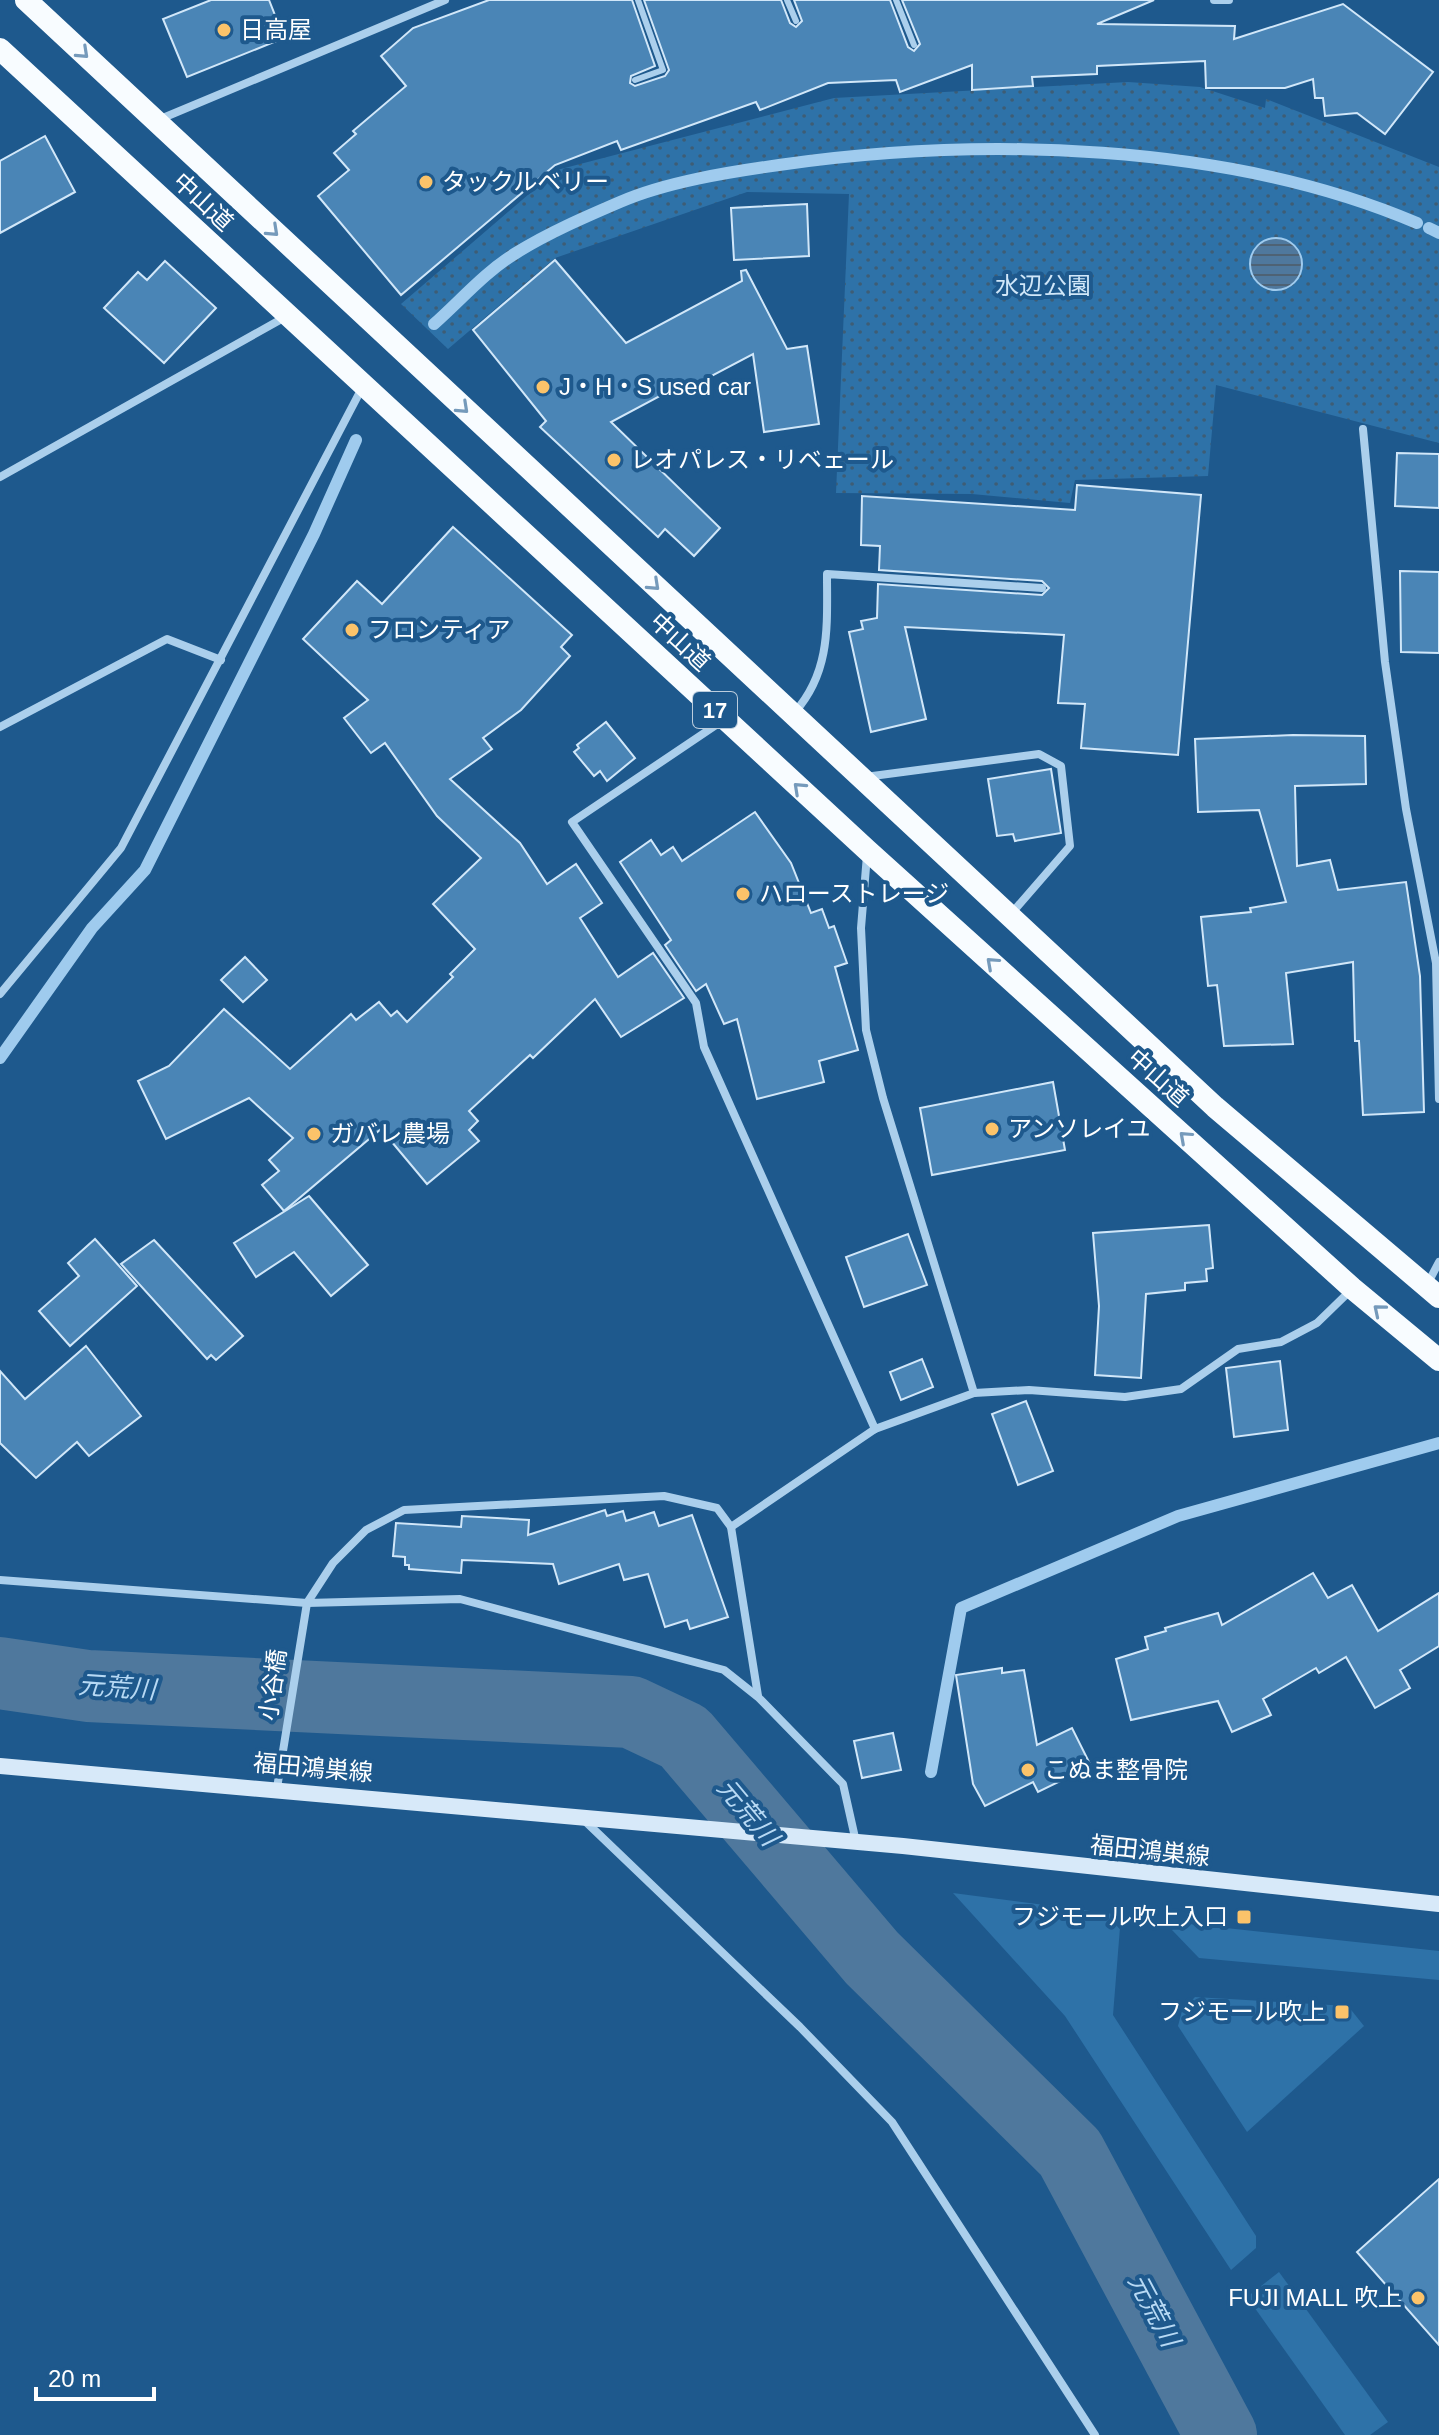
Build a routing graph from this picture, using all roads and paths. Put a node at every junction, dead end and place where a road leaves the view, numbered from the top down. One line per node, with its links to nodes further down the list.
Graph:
1 (26, 0): 12 (highway, 中山道 / 17, one-way to 12)
2 (445, 0): 12 (street)
3 (638, 0): 11 (lane)
4 (787, 0): 8 (lane)
5 (896, 0): 9 (lane)
6 (1214, 0): 7 (street)
7 (1229, 0)
8 (796, 21)
9 (914, 45)
10 (0, 49): 13 (highway, 中山道 / 17)
11 (635, 80)
12 (156, 121): 19 (highway, 中山道 / 17, one-way to 19)
13 (287, 316): 14 (highway, 中山道 / 17); 16 (street)
14 (364, 384): 18 (street); 20 (highway, 中山道 / 17)
15 (1363, 429): 26 (street)
16 (0, 477)
17 (1042, 588): 19 (street)
18 (221, 660): 21 (street); 25 (street)
19 (793, 715): 22 (highway, 中山道 / 17)
20 (725, 719): 23 (highway, 中山道 / 17, one-way to 20); 32 (street)
21 (0, 727)
22 (861, 778): 24 (highway, 中山道 / 17); 24 (street)
23 (867, 850): 28 (highway, 中山道 / 17, one-way to 23); 31 (street)
24 (1010, 914): 29 (highway, 中山道 / 17)
25 (0, 994)
26 (1439, 1099)
27 (1439, 1262): 29 (street)
28 (1352, 1288): 30 (highway, 中山道 / 17, one-way to 28); 31 (street)
29 (1432, 1292)
30 (1439, 1360)
31 (974, 1393): 32 (street)
32 (875, 1429): 33 (street)
33 (731, 1527): 35 (street, 小谷橋); 36 (street)
34 (0, 1580): 35 (street)
35 (307, 1603): 36 (street); 38 (street, 小谷橋)
36 (758, 1697): 40 (street)
37 (0, 1766): 38 (main road, 福田鴻巣線)
38 (277, 1788): 39 (main road, 福田鴻巣線)
39 (580, 1817): 40 (main road, 福田鴻巣線); 42 (street)
40 (856, 1843): 41 (main road, 福田鴻巣線)
41 (1439, 1904)
42 (1095, 2435)

